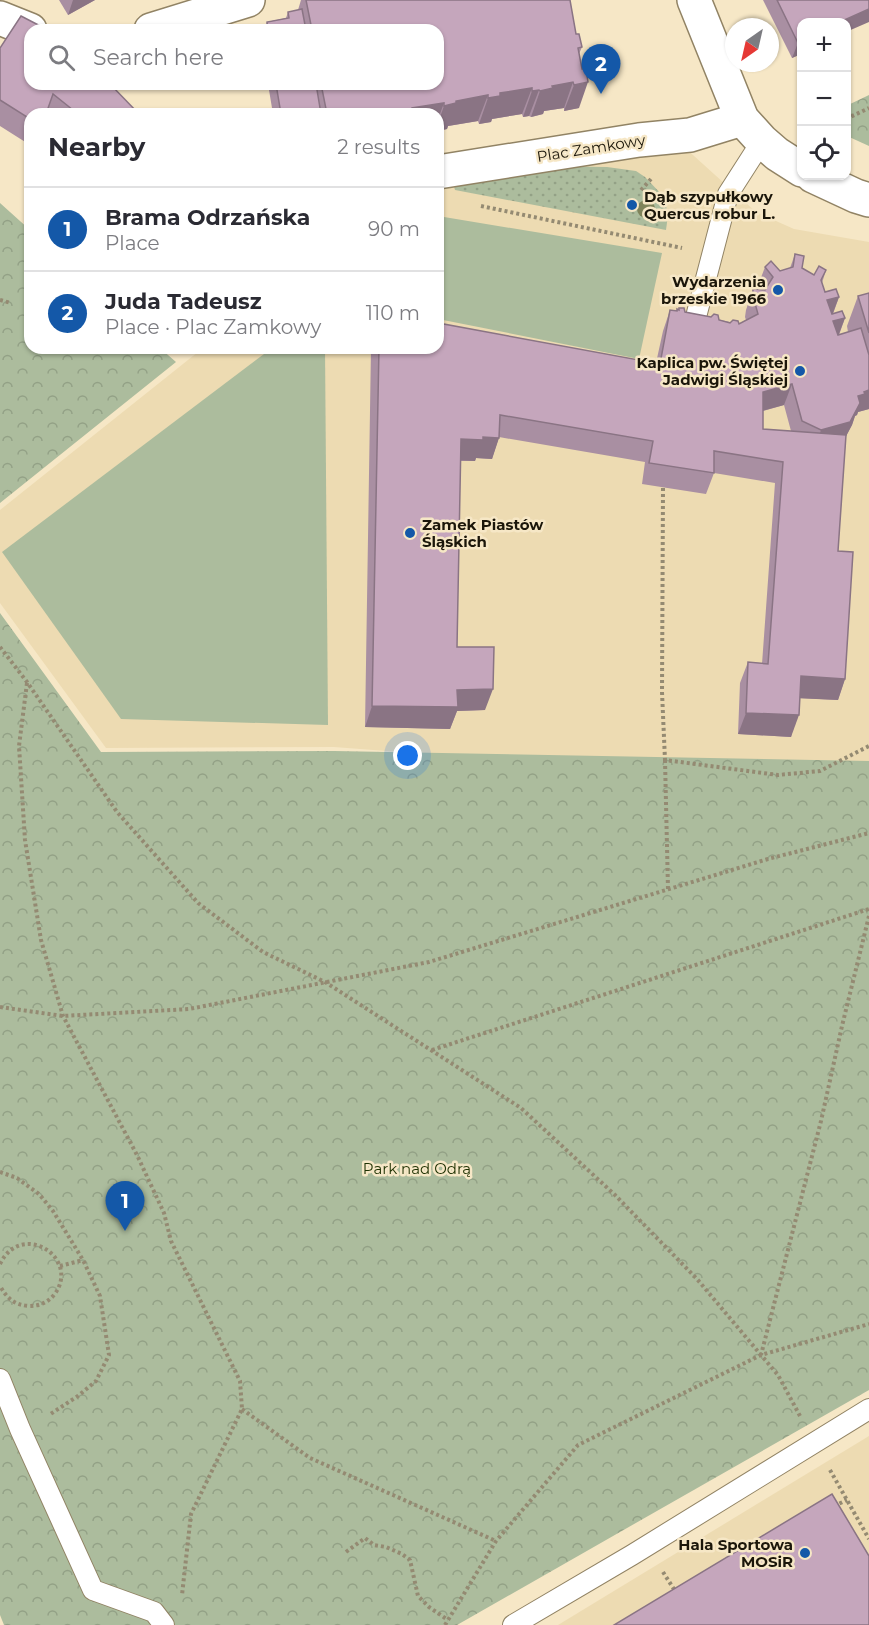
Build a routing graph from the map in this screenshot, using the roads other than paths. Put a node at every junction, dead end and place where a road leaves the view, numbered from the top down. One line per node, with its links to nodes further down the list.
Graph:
1 (248, 0): 4 (street)
2 (694, 0): 6 (street)
3 (0, 18): 5 (street)
4 (170, 24)
5 (24, 28)
6 (752, 130): 7 (street); 8 (street, Plac Zamkowy); 11 (lane)
7 (797, 167)
8 (444, 171)
9 (822, 180): 10 (street)
10 (869, 200)
11 (691, 336)
12 (0, 1379): 14 (lane)
13 (869, 1409): 15 (lane)
14 (165, 1625)
15 (513, 1625)

